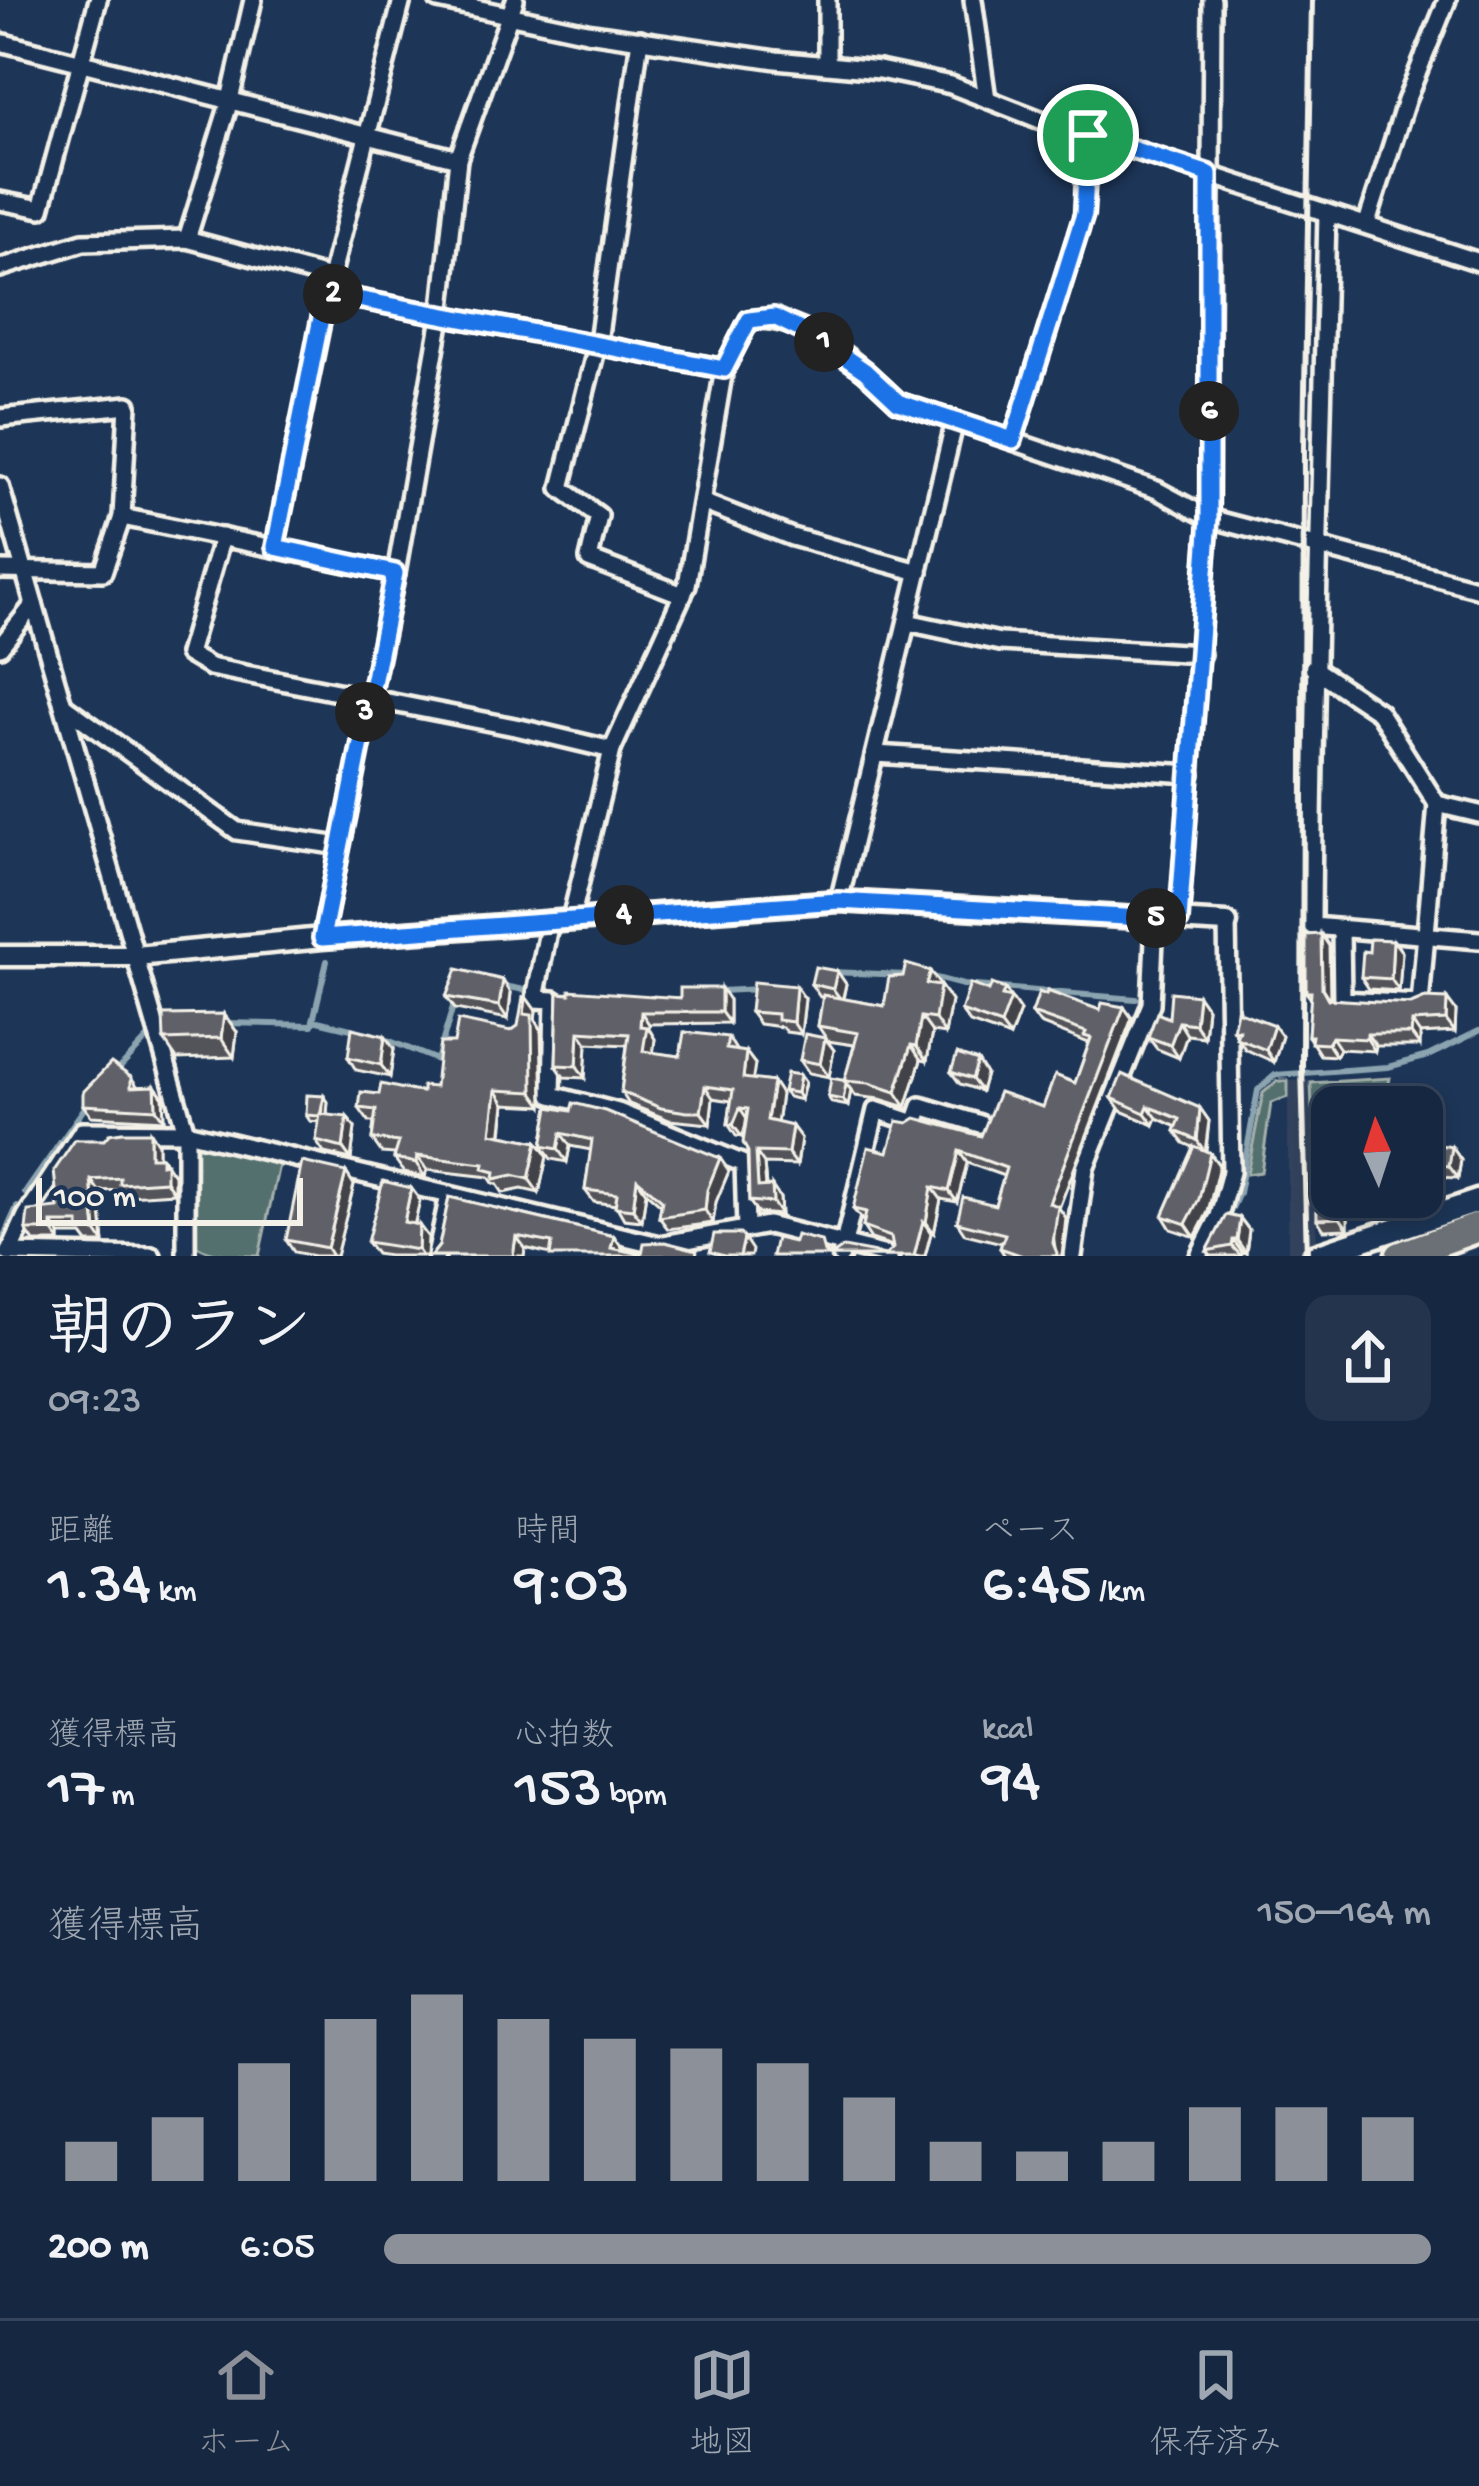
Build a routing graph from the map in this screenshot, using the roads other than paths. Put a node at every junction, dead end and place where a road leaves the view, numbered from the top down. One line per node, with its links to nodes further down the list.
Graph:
1 (98, 0): 12 (street)
2 (254, 0): 15 (street)
3 (402, 0): 17 (street)
4 (438, 0): 9 (street)
5 (827, 0): 13 (street)
6 (973, 0): 14 (street)
7 (1212, 0): 19 (street)
8 (1448, 0): 22 (street)
9 (512, 8): 10 (street); 18 (street)
10 (640, 39): 13 (street); 28 (street)
11 (0, 42): 12 (street)
12 (82, 64): 15 (street); 20 (street)
13 (827, 65): 14 (street)
14 (987, 99): 16 (street)
15 (229, 104): 17 (street); 23 (street)
16 (1088, 135): 19 (street); 32 (street)
17 (364, 137): 18 (street); 26 (street)
18 (458, 159): 27 (street)
19 (1209, 174): 21 (street); 36 (street)
20 (0, 201)
21 (1327, 213): 22 (street); 38 (street)
22 (1367, 223): 24 (street)
23 (187, 239): 25 (street); 26 (street)
24 (1479, 262)
25 (0, 268)
26 (326, 293): 27 (street); 39 (street)
27 (440, 317): 28 (street); 43 (street)
28 (598, 342): 29 (street); 45 (street)
29 (724, 369): 31 (street); 34 (street)
30 (0, 418): 35 (street)
31 (955, 421): 32 (street); 42 (street)
32 (1013, 440): 36 (street)
33 (0, 486): 40 (street)
34 (702, 502): 42 (street); 45 (street)
35 (122, 518): 37 (street); 40 (street)
36 (1209, 518): 38 (street); 49 (street)
37 (222, 537): 39 (street); 51 (street)
38 (1320, 546): 44 (street); 50 (street)
39 (275, 547): 43 (street)
40 (24, 569): 41 (street); 46 (street)
41 (0, 570)
42 (919, 572): 47 (street)
43 (395, 573): 51 (street)
44 (1479, 589)
45 (683, 595): 53 (street)
46 (34, 604): 48 (street); 52 (street)
47 (907, 622): 49 (street); 54 (street)
48 (0, 647)
49 (1201, 654): 55 (street)
50 (1313, 668): 56 (street); 65 (street)
51 (368, 697): 53 (street); 58 (street)
52 (63, 705): 58 (street); 70 (street)
53 (612, 750): 61 (street)
54 (874, 754): 55 (street); 59 (street)
55 (1191, 773): 63 (street)
56 (1437, 804): 57 (street); 66 (street)
57 (1479, 814)
58 (340, 846): 67 (street)
59 (838, 901): 60 (street); 61 (street)
60 (1155, 918): 63 (street); 85 (street)
61 (571, 919): 62 (street)
62 (550, 920): 67 (street); 71 (street)
63 (1179, 920): 64 (street)
64 (1227, 923): 86 (street)
65 (1341, 929): 66 (street); 66 (street)
66 (1425, 936): 68 (street)
67 (322, 938): 70 (street)
68 (1479, 940)
69 (0, 956): 70 (street)
70 (136, 956): 74 (street)
71 (535, 999): 72 (street); 78 (street)
72 (520, 1015)
73 (980, 1124): 80 (street)
74 (186, 1132): 75 (street); 81 (street); 82 (street)
75 (449, 1195): 79 (street); 83 (street)
76 (1479, 1201): 87 (main road)
77 (1479, 1227): 88 (highway)
78 (746, 1228): 79 (street); 80 (street)
79 (633, 1248)
80 (843, 1250): 84 (street)
81 (152, 1256)
82 (186, 1256)
83 (436, 1256)
84 (890, 1256)
85 (1073, 1256)
86 (1199, 1256)
87 (1315, 1256)
88 (1400, 1256)

